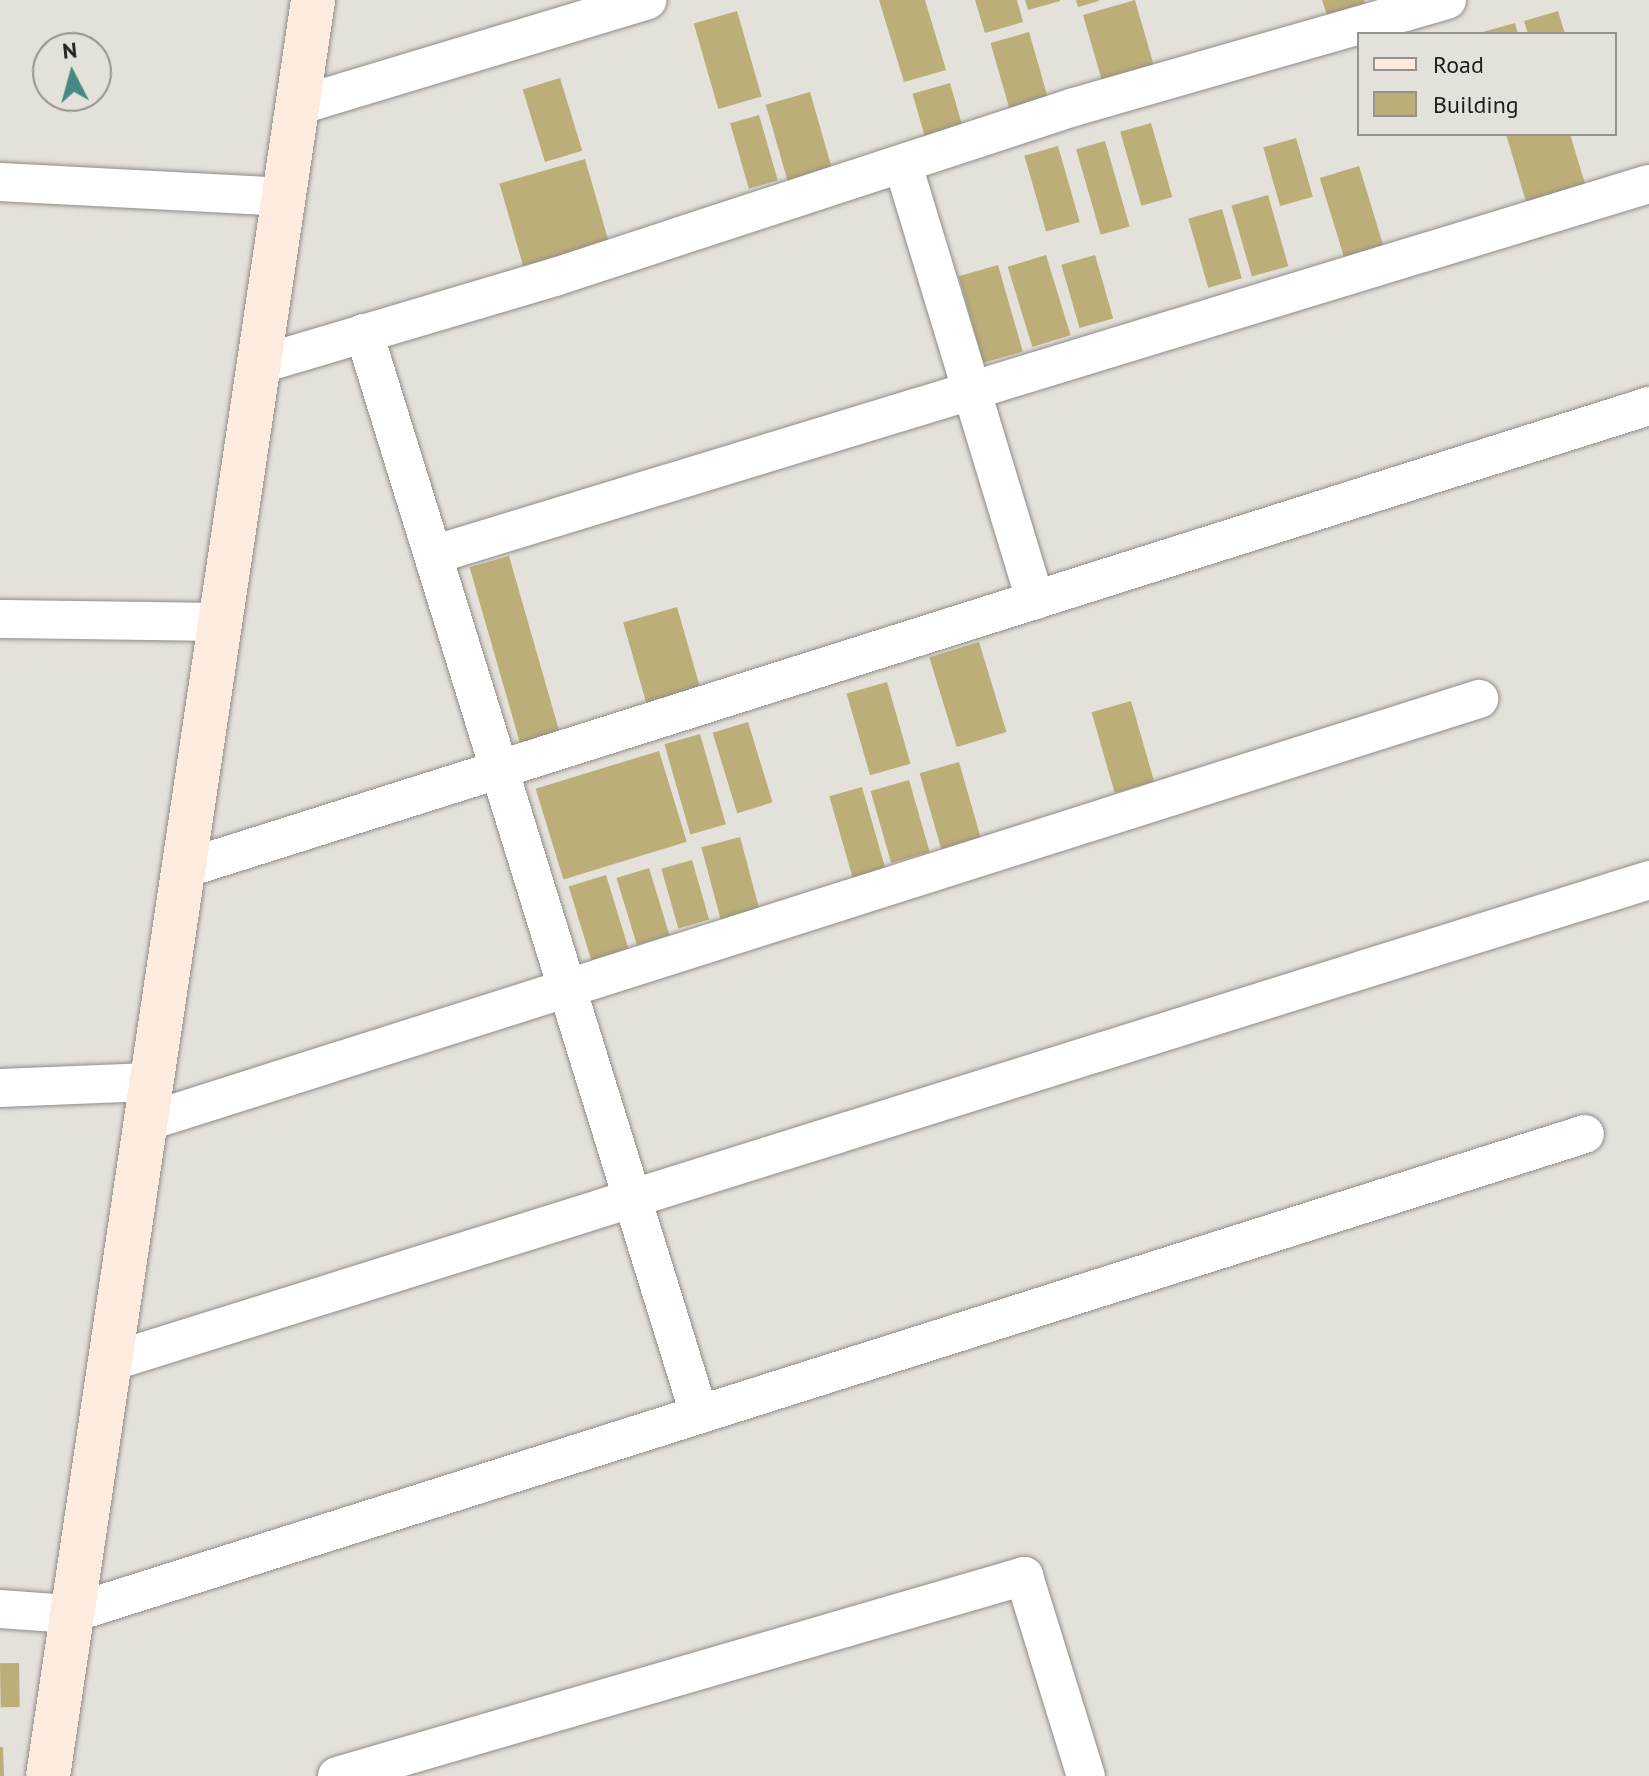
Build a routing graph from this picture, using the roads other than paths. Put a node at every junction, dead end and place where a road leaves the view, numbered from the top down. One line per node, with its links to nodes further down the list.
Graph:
1 (313, 0): 4 (main road)
2 (647, 0): 4 (street)
3 (1447, 0): 5 (street)
4 (297, 106): 8 (main road)
5 (903, 165): 9 (street); 11 (street)
6 (0, 182): 8 (street)
7 (1649, 184): 11 (street)
8 (283, 197): 10 (main road)
9 (364, 333): 10 (street); 13 (street)
10 (258, 365): 16 (main road)
11 (971, 390): 13 (street); 14 (street)
12 (1649, 406): 14 (street)
13 (433, 555): 18 (street)
14 (1035, 600): 18 (street)
15 (0, 619): 16 (street)
16 (219, 622): 19 (main road)
17 (1479, 699): 21 (street)
18 (500, 769): 19 (street); 21 (street)
19 (181, 870): 23 (main road)
20 (1649, 880): 25 (street)
21 (567, 988): 23 (street); 25 (street)
22 (0, 1088): 23 (street)
23 (146, 1102): 26 (main road)
24 (1585, 1134): 27 (street)
25 (633, 1198): 26 (street); 27 (street)
26 (107, 1363): 29 (main road)
27 (699, 1414): 29 (street)
28 (0, 1609): 29 (street)
29 (70, 1614): 30 (main road)
30 (48, 1776)
31 (337, 1776): 32 (street)
32 (1086, 1776)

